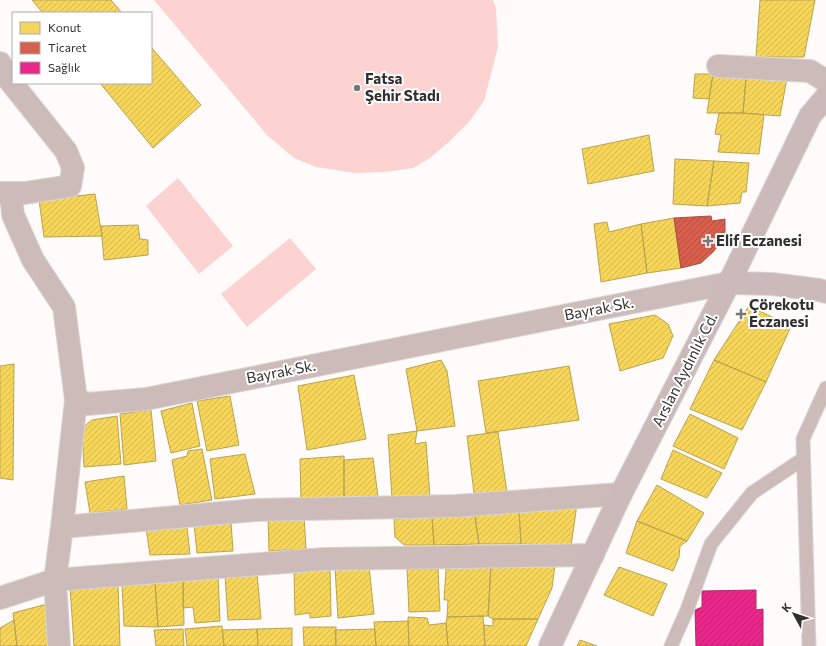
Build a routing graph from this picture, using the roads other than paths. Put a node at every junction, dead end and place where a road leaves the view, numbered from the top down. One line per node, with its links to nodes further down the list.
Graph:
1 (718, 66): 3 (street)
2 (3, 76): 5 (street)
3 (826, 81)
4 (826, 98): 6 (street, Arslan Aydınlık Cd.)
5 (5, 193): 9 (street)
6 (729, 283): 7 (street); 9 (street, Bayrak Sk.); 11 (street, Arslan Aydınlık Cd.)
7 (826, 292)
8 (826, 388): 10 (lane)
9 (76, 400): 12 (street)
10 (803, 459): 18 (lane); 19 (lane)
11 (620, 494): 12 (street); 13 (street, Arslan Aydınlık Cd.)
12 (62, 526): 14 (street)
13 (593, 555): 14 (street); 17 (street, Arslan Aydınlık Cd.)
14 (55, 580): 15 (street); 16 (street)
15 (0, 598)
16 (59, 646)
17 (550, 646)
18 (671, 646)
19 (809, 646)

